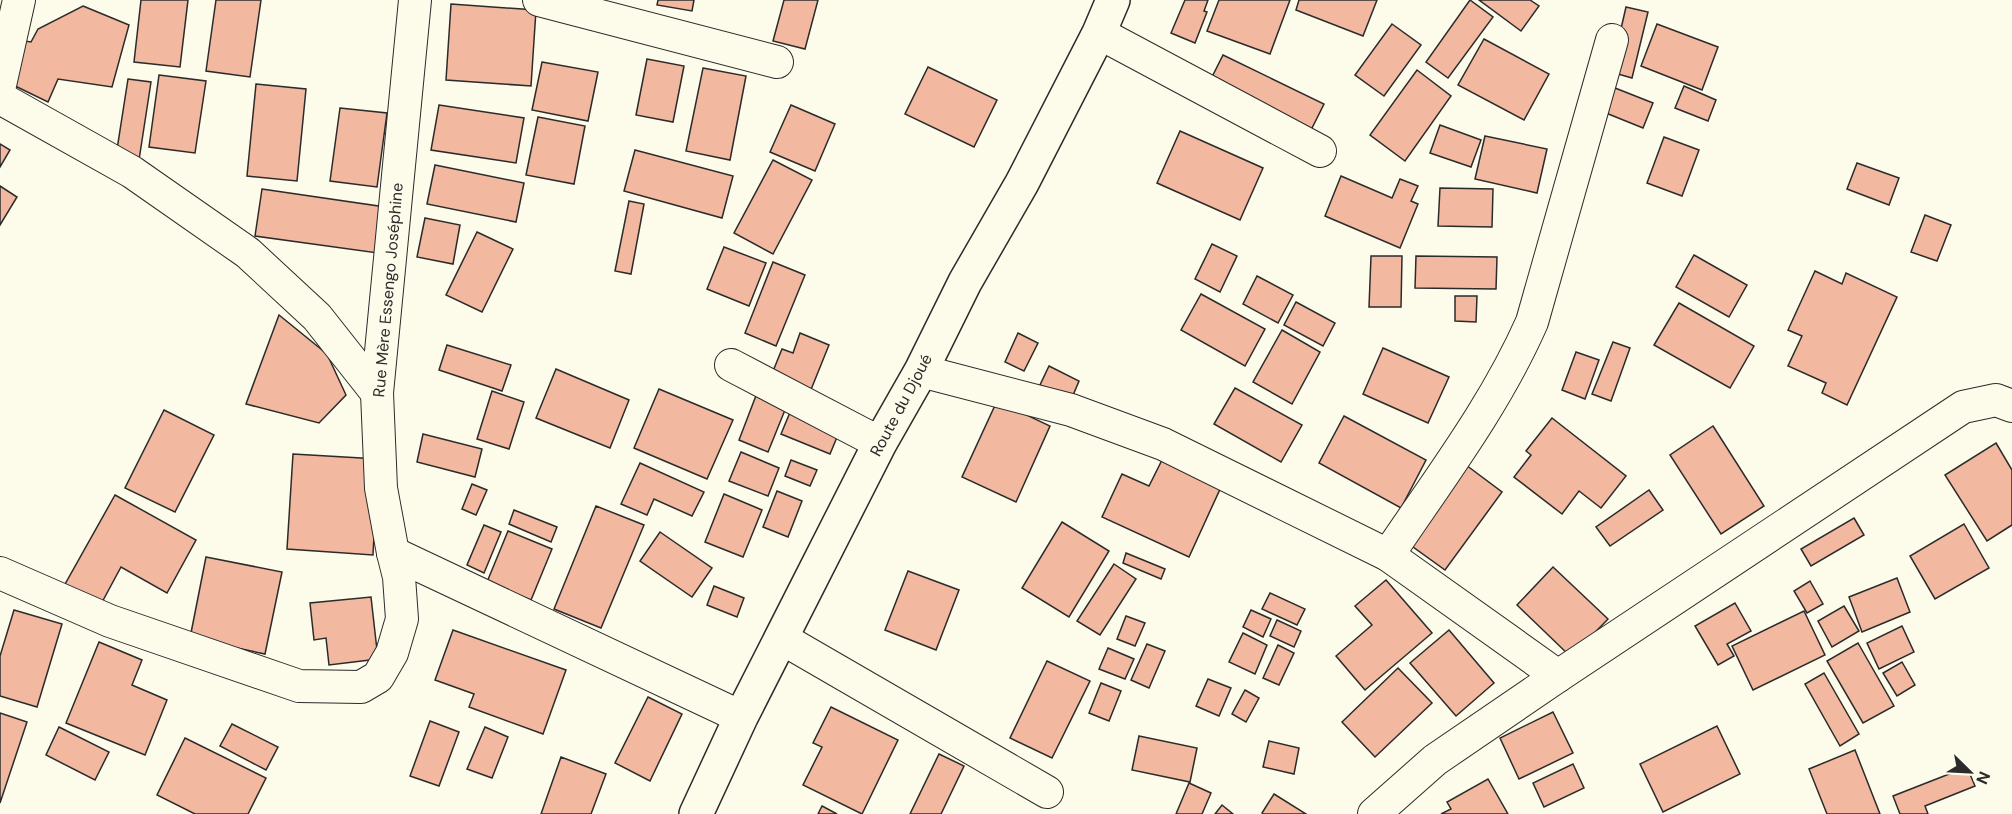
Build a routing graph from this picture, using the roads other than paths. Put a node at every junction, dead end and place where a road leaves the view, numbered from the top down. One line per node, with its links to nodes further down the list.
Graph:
1 (19, 0): 8 (street)
2 (415, 0): 13 (street, Rue Mère Essengo Joséphine)
3 (539, 0): 7 (street)
4 (1113, 0): 5 (main road, Route du Djoué)
5 (1099, 33): 10 (street); 12 (main road, Route du Djoué)
6 (1612, 40): 17 (street)
7 (777, 62)
8 (0, 85)
9 (0, 98): 13 (street)
10 (1320, 151)
11 (730, 365): 15 (street)
12 (921, 370): 15 (main road, Route du Djoué); 17 (street)
13 (377, 393): 16 (street, Rue Mère Essengo Joséphine)
14 (2012, 406): 20 (street)
15 (880, 443): 19 (main road, Route du Djoué)
16 (393, 554): 18 (street, Rue Mère Essengo Joséphine); 21 (street)
17 (1388, 555): 20 (street)
18 (0, 573)
19 (781, 638): 21 (main road, Route du Djoué); 22 (street)
20 (1558, 676): 24 (street)
21 (741, 717): 23 (main road, Route du Djoué)
22 (1047, 792)
23 (696, 814)
24 (1374, 814)

